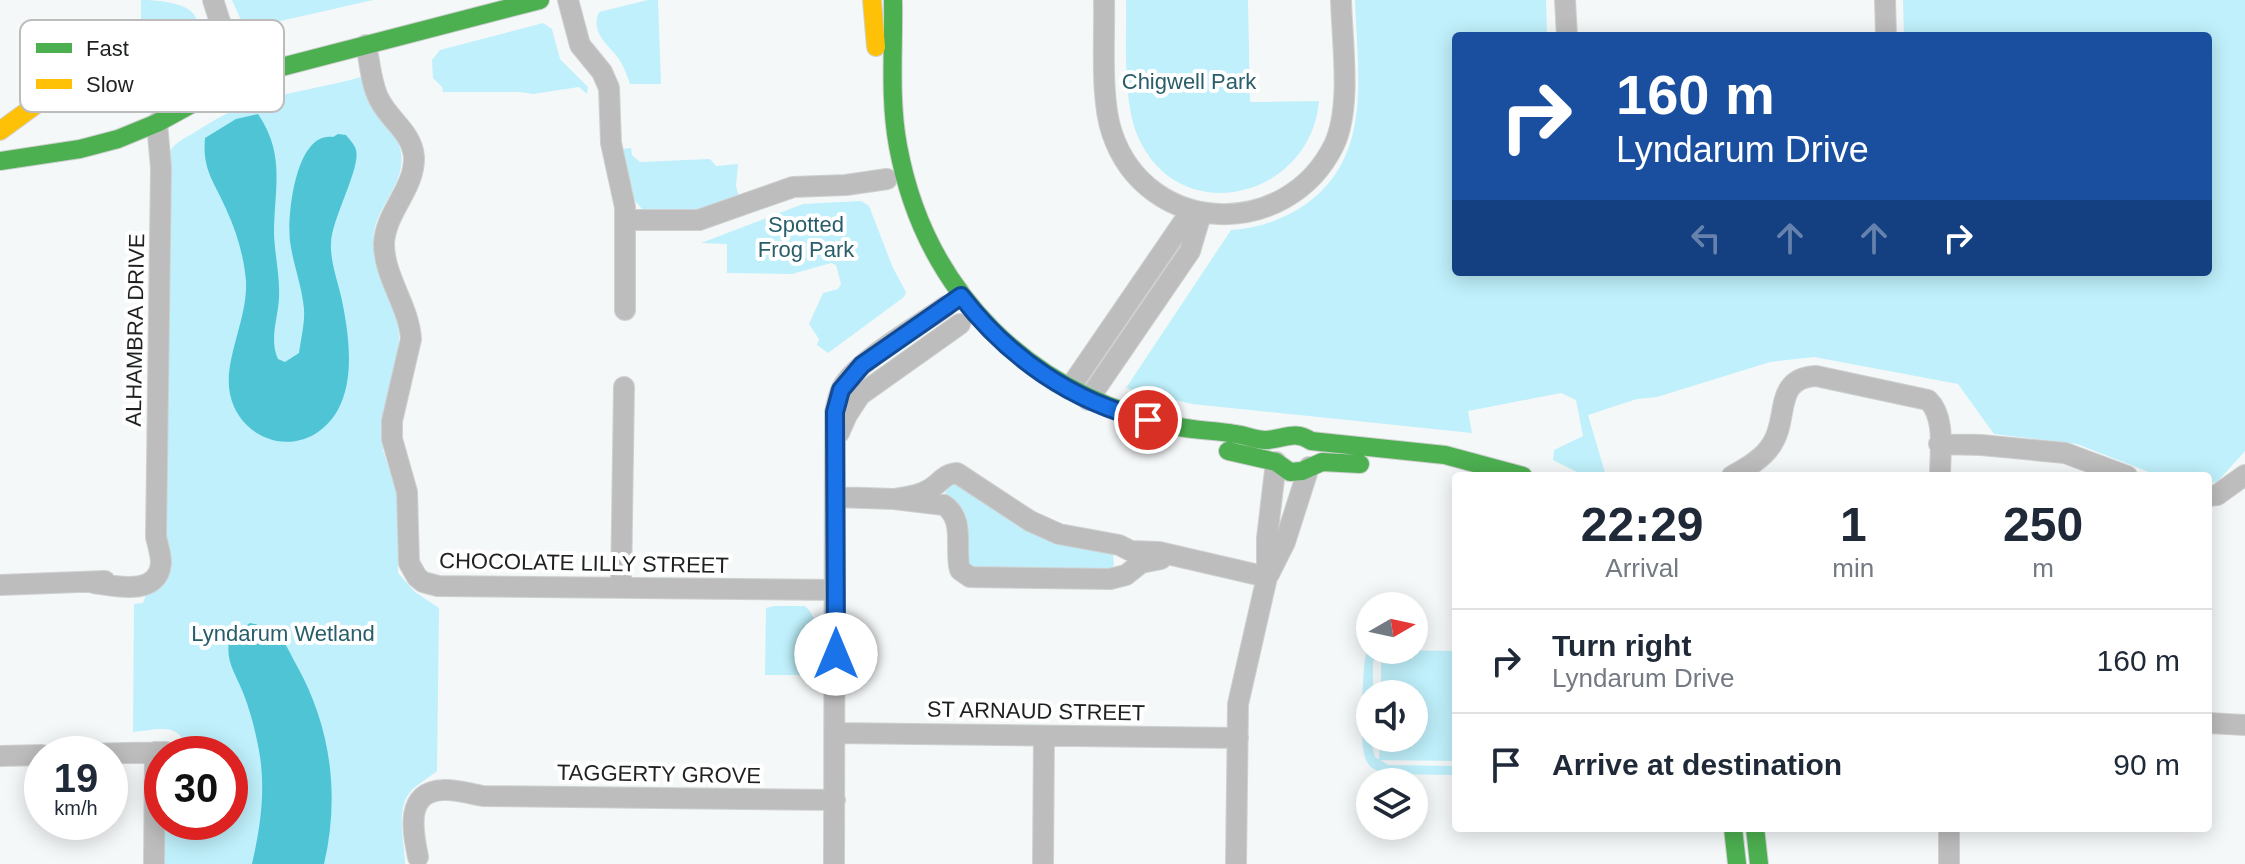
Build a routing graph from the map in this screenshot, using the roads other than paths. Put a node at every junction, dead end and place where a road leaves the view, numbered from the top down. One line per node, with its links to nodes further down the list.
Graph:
1 (213, 0): 11 (street)
2 (471, 0): 14 (street)
3 (540, 0): 14 (street)
4 (568, 0): 25 (street)
5 (872, 0): 22 (street)
6 (893, 0): 22 (street)
7 (1104, 0): 23 (street)
8 (1341, 0): 23 (street)
9 (1565, 0): 12 (street)
10 (1885, 0): 13 (street)
11 (220, 20)
12 (1567, 32)
13 (1886, 32)
14 (364, 36): 15 (street); 55 (street, CHOCOLATE LILLY STREET)
15 (284, 57)
16 (24, 112): 20 (street)
17 (157, 112): 19 (street)
18 (174, 112): 19 (street)
19 (157, 123): 21 (street); 54 (street, ALHAMBRA DRIVE)
20 (0, 131)
21 (0, 161)
22 (896, 177): 24 (street); 25 (street); 26 (street)
23 (1196, 212): 30 (street); 31 (street)
24 (898, 215)
25 (625, 220): 27 (street)
26 (949, 298): 28 (street); 35 (street)
27 (625, 310)
28 (968, 324): 30 (street); 35 (street)
29 (624, 387): 55 (street)
30 (1064, 397): 31 (street)
31 (1085, 412): 32 (street)
32 (1280, 439): 33 (street); 37 (street)
33 (1311, 441): 38 (street); 39 (street)
34 (1939, 444): 40 (street); 41 (street); 42 (street)
35 (834, 445): 47 (street)
36 (1172, 445): 37 (street)
37 (1276, 462): 38 (street); 52 (street)
38 (1309, 467): 44 (street); 52 (street)
39 (1511, 472)
40 (1740, 472)
41 (1940, 472)
42 (2116, 472)
43 (949, 474): 48 (street); 49 (street); 50 (street)
44 (1452, 474)
45 (2245, 475): 46 (street)
46 (2212, 496)
47 (835, 497): 48 (street); 56 (street)
48 (894, 499): 49 (street)
49 (947, 507): 53 (street)
50 (1111, 543): 51 (street); 53 (street)
51 (1173, 557): 52 (street); 53 (street)
52 (1267, 577): 61 (street)
53 (1110, 579)
54 (0, 585)
55 (621, 588): 56 (street, CHOCOLATE LILLY STREET)
56 (835, 590): 59 (street)
57 (2212, 723): 58 (street)
58 (2245, 725)
59 (835, 733): 60 (street, ST ARNAUD STREET); 65 (street)
60 (1044, 736): 61 (street, ST ARNAUD STREET); 72 (street)
61 (1238, 738): 73 (street)
62 (128, 753): 70 (street)
63 (24, 755): 64 (street)
64 (0, 756)
65 (835, 800): 69 (street, TAGGERTY GROVE); 71 (street)
66 (1733, 832): 74 (street)
67 (1755, 832): 75 (street)
68 (1949, 832): 76 (street)
69 (418, 861)
70 (154, 864)
71 (834, 864)
72 (1043, 864)
73 (1236, 864)
74 (1737, 864)
75 (1759, 864)
76 (1949, 864)

